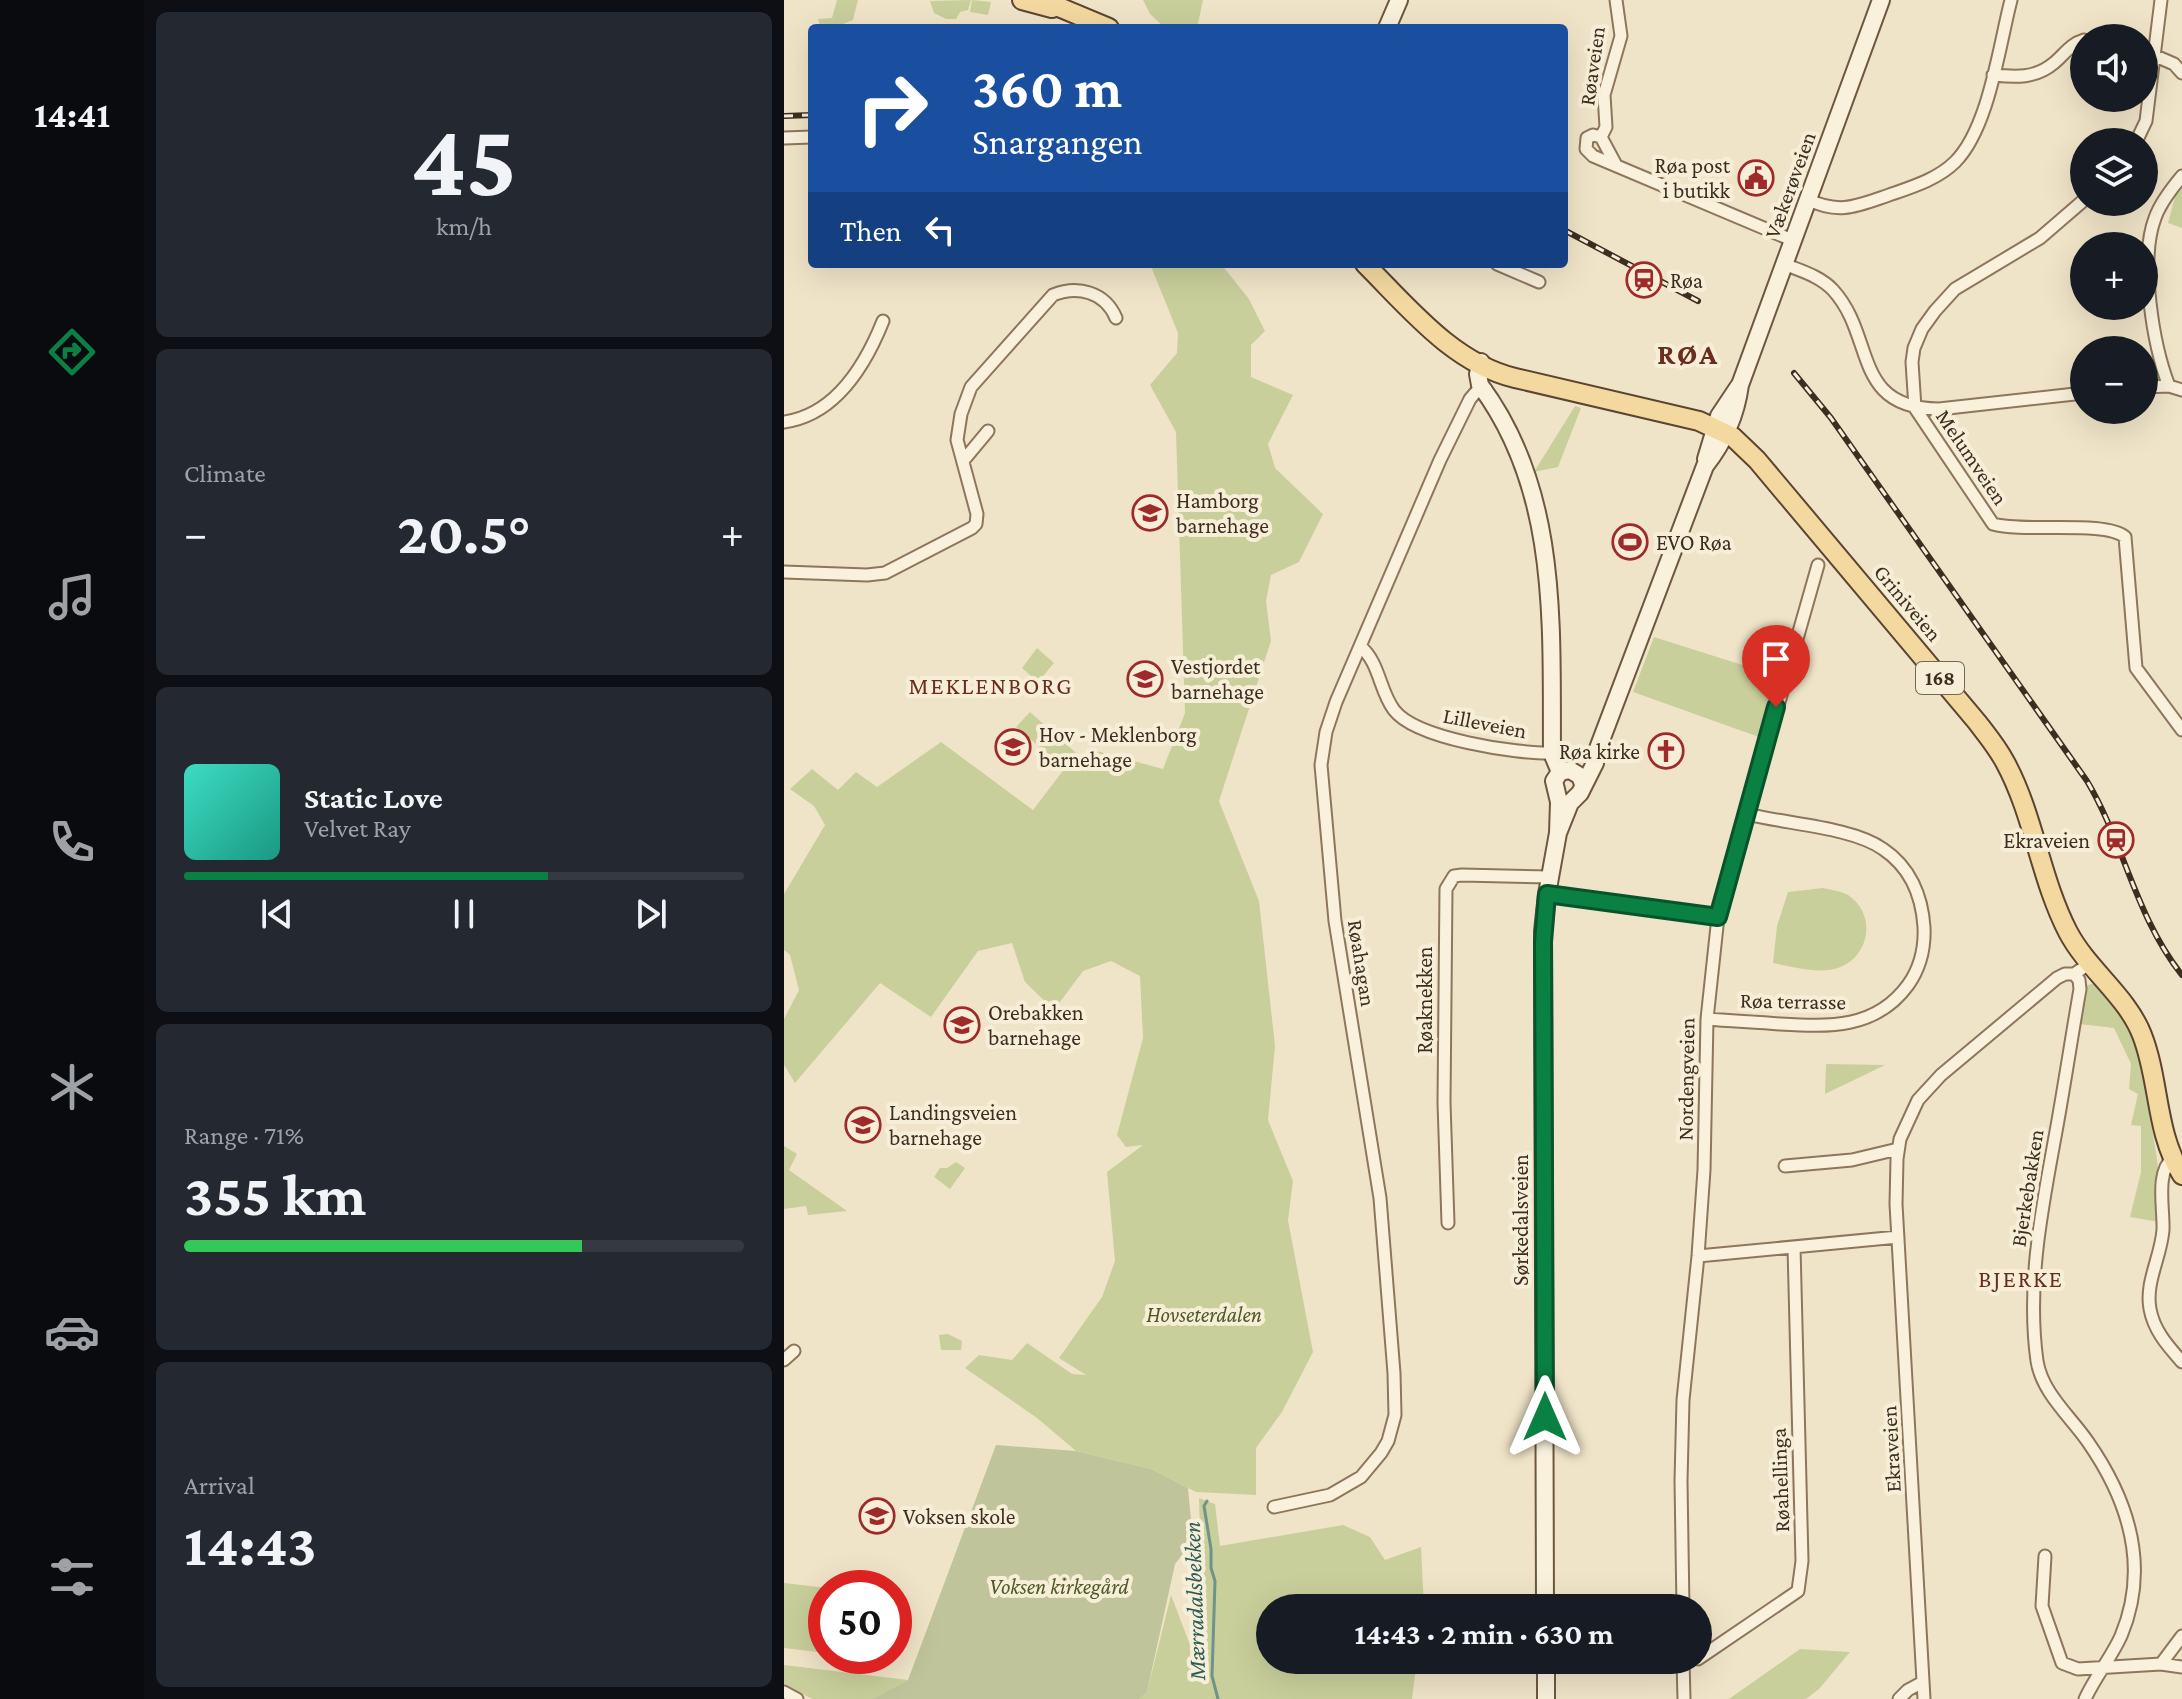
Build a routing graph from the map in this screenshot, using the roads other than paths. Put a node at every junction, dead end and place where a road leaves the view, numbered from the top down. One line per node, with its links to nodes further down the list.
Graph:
1 (1022, 0): 8 (main road)
2 (1042, 0): 8 (main road)
3 (1399, 0): 10 (main road)
4 (1616, 0): 17 (street, Røaveien)
5 (1881, 0): 21 (main road, Vækerøveien)
6 (2011, 0): 15 (street)
7 (2161, 0): 11 (street)
8 (1078, 15): 9 (main road)
9 (1099, 24)
10 (1389, 24)
11 (2156, 24)
12 (2070, 47): 15 (street)
13 (2158, 57): 14 (street)
14 (2182, 73)
15 (1993, 75): 21 (street)
16 (808, 137): 18 (street)
17 (1601, 137): 19 (street); 19 (street, Røaveien)
18 (784, 138)
19 (1616, 165): 23 (street)
20 (2182, 176): 32 (street)
21 (1807, 199): 23 (main road, Vækerøveien)
22 (2070, 212): 35 (street, Melumveien)
23 (1792, 240): 24 (main road, Vækerøveien)
24 (1784, 264): 35 (street); 37 (main road, Vækerøveien)
25 (1369, 268): 30 (main road, 168)
26 (1506, 268): 27 (street)
27 (1539, 282)
28 (1116, 318): 39 (street)
29 (883, 321): 36 (street)
30 (1484, 374): 37 (main road, Griniveien / 168); 42 (street, Røahagan); 44 (main road)
31 (2158, 386): 32 (street)
32 (2169, 386): 33 (street)
33 (2182, 390)
34 (2070, 395): 35 (street)
35 (1915, 408): 43 (street, Melumveien)
36 (784, 422)
37 (1720, 430): 45 (main road, Vækerøveien); 50 (main road, Griniveien / 168)
38 (988, 431): 39 (street)
39 (963, 461): 41 (street)
40 (1818, 565): 47 (street, Nordengveien)
41 (784, 572)
42 (1360, 646): 44 (street, Lilleveien); 62 (street, Røahagan)
43 (2182, 730)
44 (1552, 753): 45 (main road)
45 (1572, 776): 46 (main road, Vækerøveien); 46 (main road, Sørkedalsveien)
46 (1565, 797): 48 (main road, Sørkedalsveien)
47 (1747, 814): 49 (street, Nordengveien); 51 (street, Røa terrasse)
48 (1548, 886): 49 (street, Røaknekken); 55 (street, Røaknekken); 64 (main road, Sørkedalsveien)
49 (1718, 917): 51 (street, Nordengveien)
50 (2082, 969): 52 (street, Ekraveien); 54 (main road, Griniveien / 168); 69 (street, Bjerkebakken)
51 (1707, 1019): 58 (street, Nordengveien)
52 (1898, 1149): 53 (street); 56 (street, Ekraveien)
53 (1785, 1166)
54 (2178, 1167): 61 (street)
55 (1448, 1223)
56 (1898, 1237): 57 (street); 73 (street, Ekraveien)
57 (1794, 1247): 58 (street); 67 (street, Røahellinga)
58 (1698, 1256): 65 (street, Nordengveien)
59 (794, 1351): 60 (street)
60 (784, 1360)
61 (2182, 1362)
62 (1274, 1507)
63 (2045, 1556): 69 (street)
64 (1545, 1594)
65 (1683, 1594)
66 (2182, 1636): 68 (street)
67 (1712, 1649)
68 (2161, 1664): 69 (street); 70 (street)
69 (2104, 1667): 80 (street, Bjerkebakken)
70 (2182, 1667)
71 (1546, 1674): 76 (main road)
72 (1683, 1674): 77 (street)
73 (1923, 1682): 78 (street); 79 (street, Ekraveien)
74 (784, 1692): 75 (street)
75 (797, 1699)
76 (1546, 1699)
77 (1684, 1699)
78 (1899, 1699)
79 (1924, 1699)
80 (2085, 1699)

